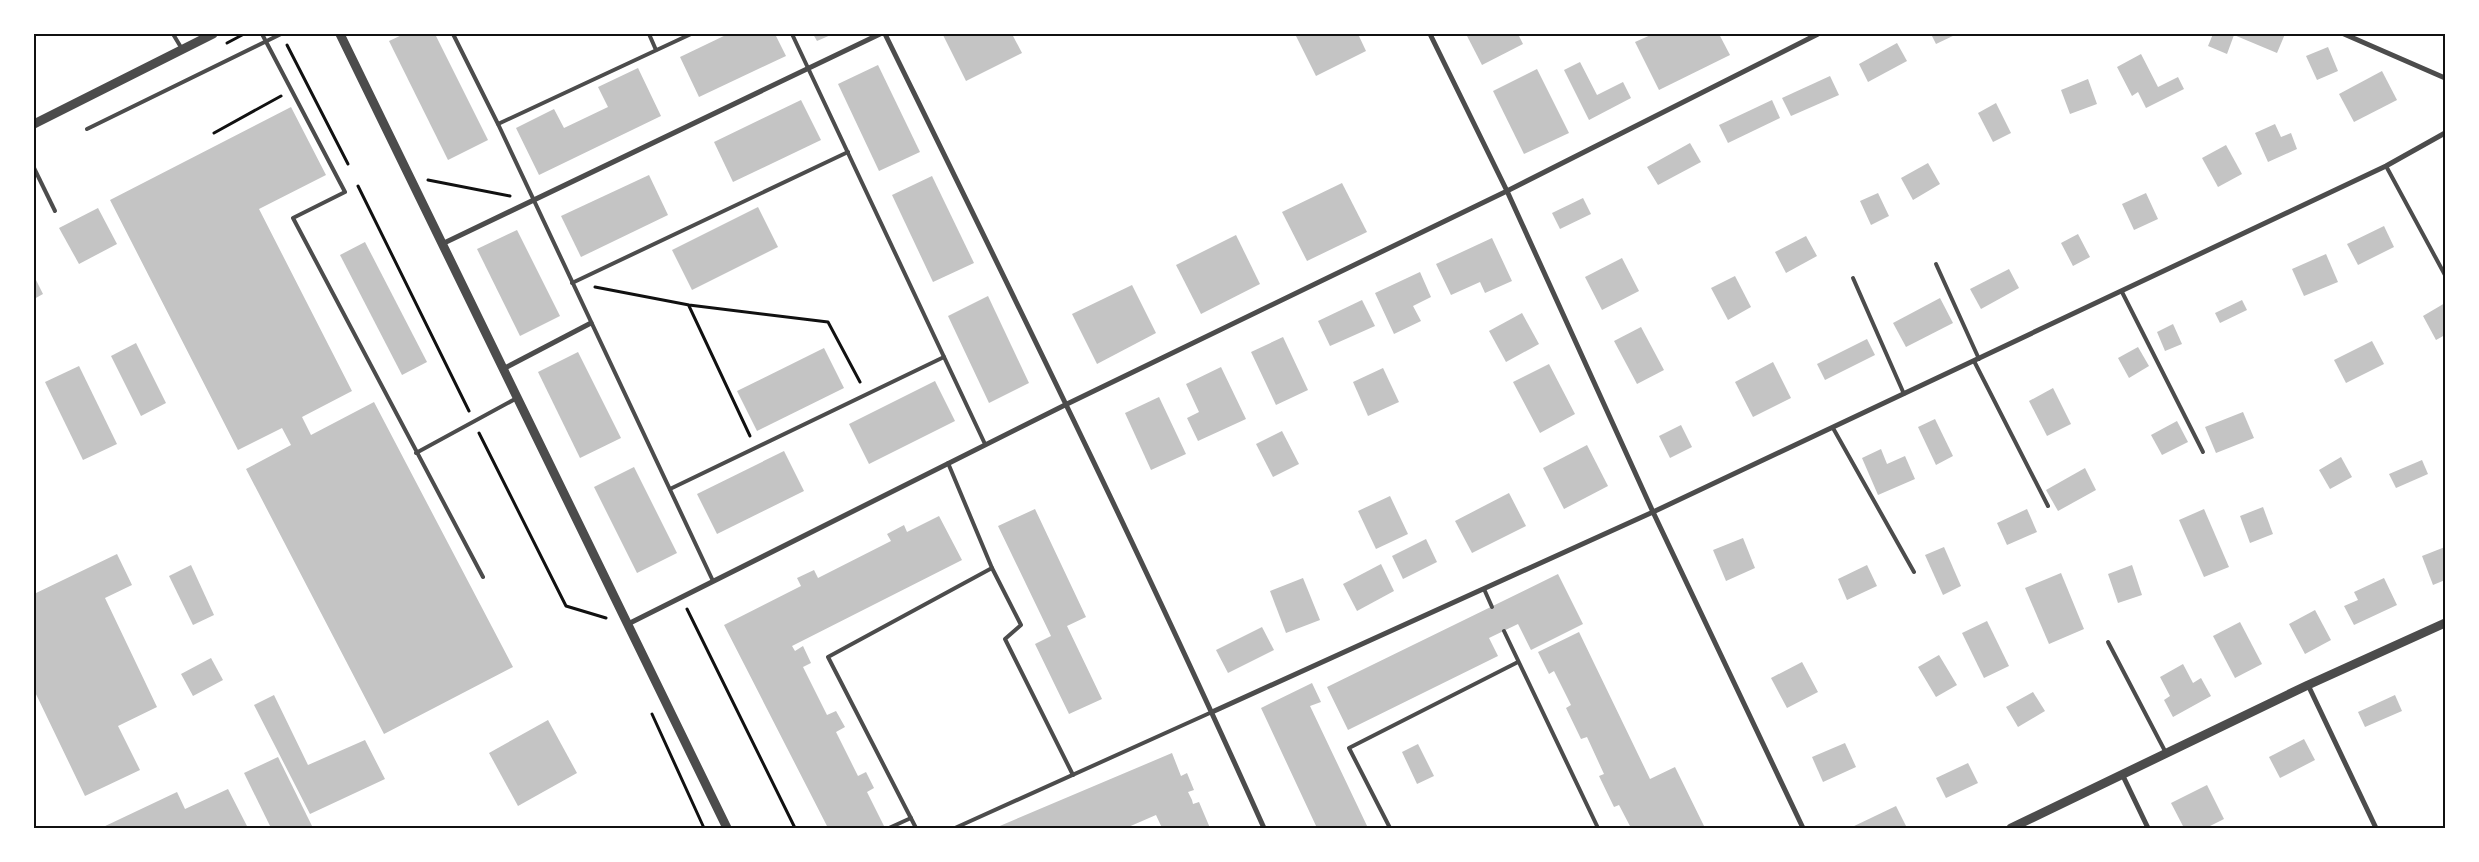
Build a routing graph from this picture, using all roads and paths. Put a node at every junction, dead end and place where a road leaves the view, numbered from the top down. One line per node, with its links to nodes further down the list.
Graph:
1 (173, 34): 16 (lane)
2 (213, 34): 16 (street)
3 (262, 34): 15 (lane)
4 (281, 34): 15 (lane); 29 (path)
5 (340, 34): 30 (street)
6 (452, 34): 22 (lane)
7 (649, 34): 17 (lane)
8 (691, 34): 17 (lane)
9 (792, 34): 18 (lane)
10 (880, 34): 18 (street)
11 (885, 34): 49 (street)
12 (1430, 34): 32 (street)
13 (1818, 34): 32 (street)
14 (2344, 34): 19 (street)
15 (266, 42): 20 (lane); 23 (lane)
16 (182, 49): 21 (street)
17 (656, 50): 22 (lane)
18 (809, 68): 26 (lane); 33 (street)
19 (2445, 78)
20 (291, 90): 24 (path); 55 (lane)
21 (34, 124)
22 (498, 124): 33 (lane)
23 (87, 129)
24 (214, 133)
25 (2445, 133): 27 (street)
26 (848, 152): 39 (lane); 43 (lane)
27 (2386, 166): 37 (lane); 40 (street)
28 (34, 168): 34 (lane)
29 (351, 171)
30 (408, 176): 33 (path); 35 (street)
31 (355, 180): 50 (path)
32 (1507, 191): 49 (street); 59 (street)
33 (533, 201): 35 (street); 39 (lane)
34 (55, 211)
35 (442, 245): 45 (street)
36 (1936, 264): 44 (lane)
37 (2445, 275)
38 (1853, 278): 47 (lane)
39 (572, 283): 41 (path); 42 (lane)
40 (2122, 292): 44 (street); 54 (lane)
41 (689, 306): 46 (path); 53 (path)
42 (591, 323): 45 (street); 57 (lane)
43 (944, 356): 46 (lane); 52 (lane)
44 (1977, 360): 47 (street); 58 (lane)
45 (502, 369): 48 (street)
46 (867, 394): 53 (lane)
47 (1904, 394): 51 (street)
48 (517, 398): 50 (lane); 69 (street)
49 (1067, 404): 52 (street); 75 (street)
50 (474, 421): 55 (lane); 67 (path)
51 (1833, 428): 59 (street); 61 (lane)
52 (985, 444): 56 (street)
53 (755, 448): 57 (lane)
54 (2203, 452)
55 (416, 453): 62 (lane)
56 (948, 463): 60 (lane); 63 (street)
57 (670, 489): 63 (lane)
58 (2048, 506)
59 (1654, 512): 64 (street); 89 (street)
60 (992, 568): 77 (lane); 79 (lane)
61 (1914, 572)
62 (483, 577)
63 (713, 581): 65 (street)
64 (1484, 589): 66 (lane); 75 (street)
65 (682, 597): 69 (street); 82 (path)
66 (1492, 607)
67 (607, 618)
68 (2445, 623): 73 (street)
69 (627, 625): 81 (street)
70 (1504, 631): 72 (lane)
71 (2108, 642): 76 (lane)
72 (1518, 662): 87 (lane); 88 (lane)
73 (2308, 685): 76 (street); 92 (street)
74 (648, 706): 80 (path)
75 (1212, 712): 77 (lane); 86 (street)
76 (2167, 754): 78 (street)
77 (1072, 775): 85 (lane)
78 (2124, 776): 90 (street); 91 (street)
79 (911, 818): 83 (lane); 84 (lane)
80 (704, 828)
81 (726, 828)
82 (795, 828)
83 (889, 828)
84 (916, 828)
85 (955, 828)
86 (1264, 828)
87 (1390, 828)
88 (1598, 828)
89 (1804, 828)
90 (2011, 828)
91 (2148, 828)
92 (2376, 828)

